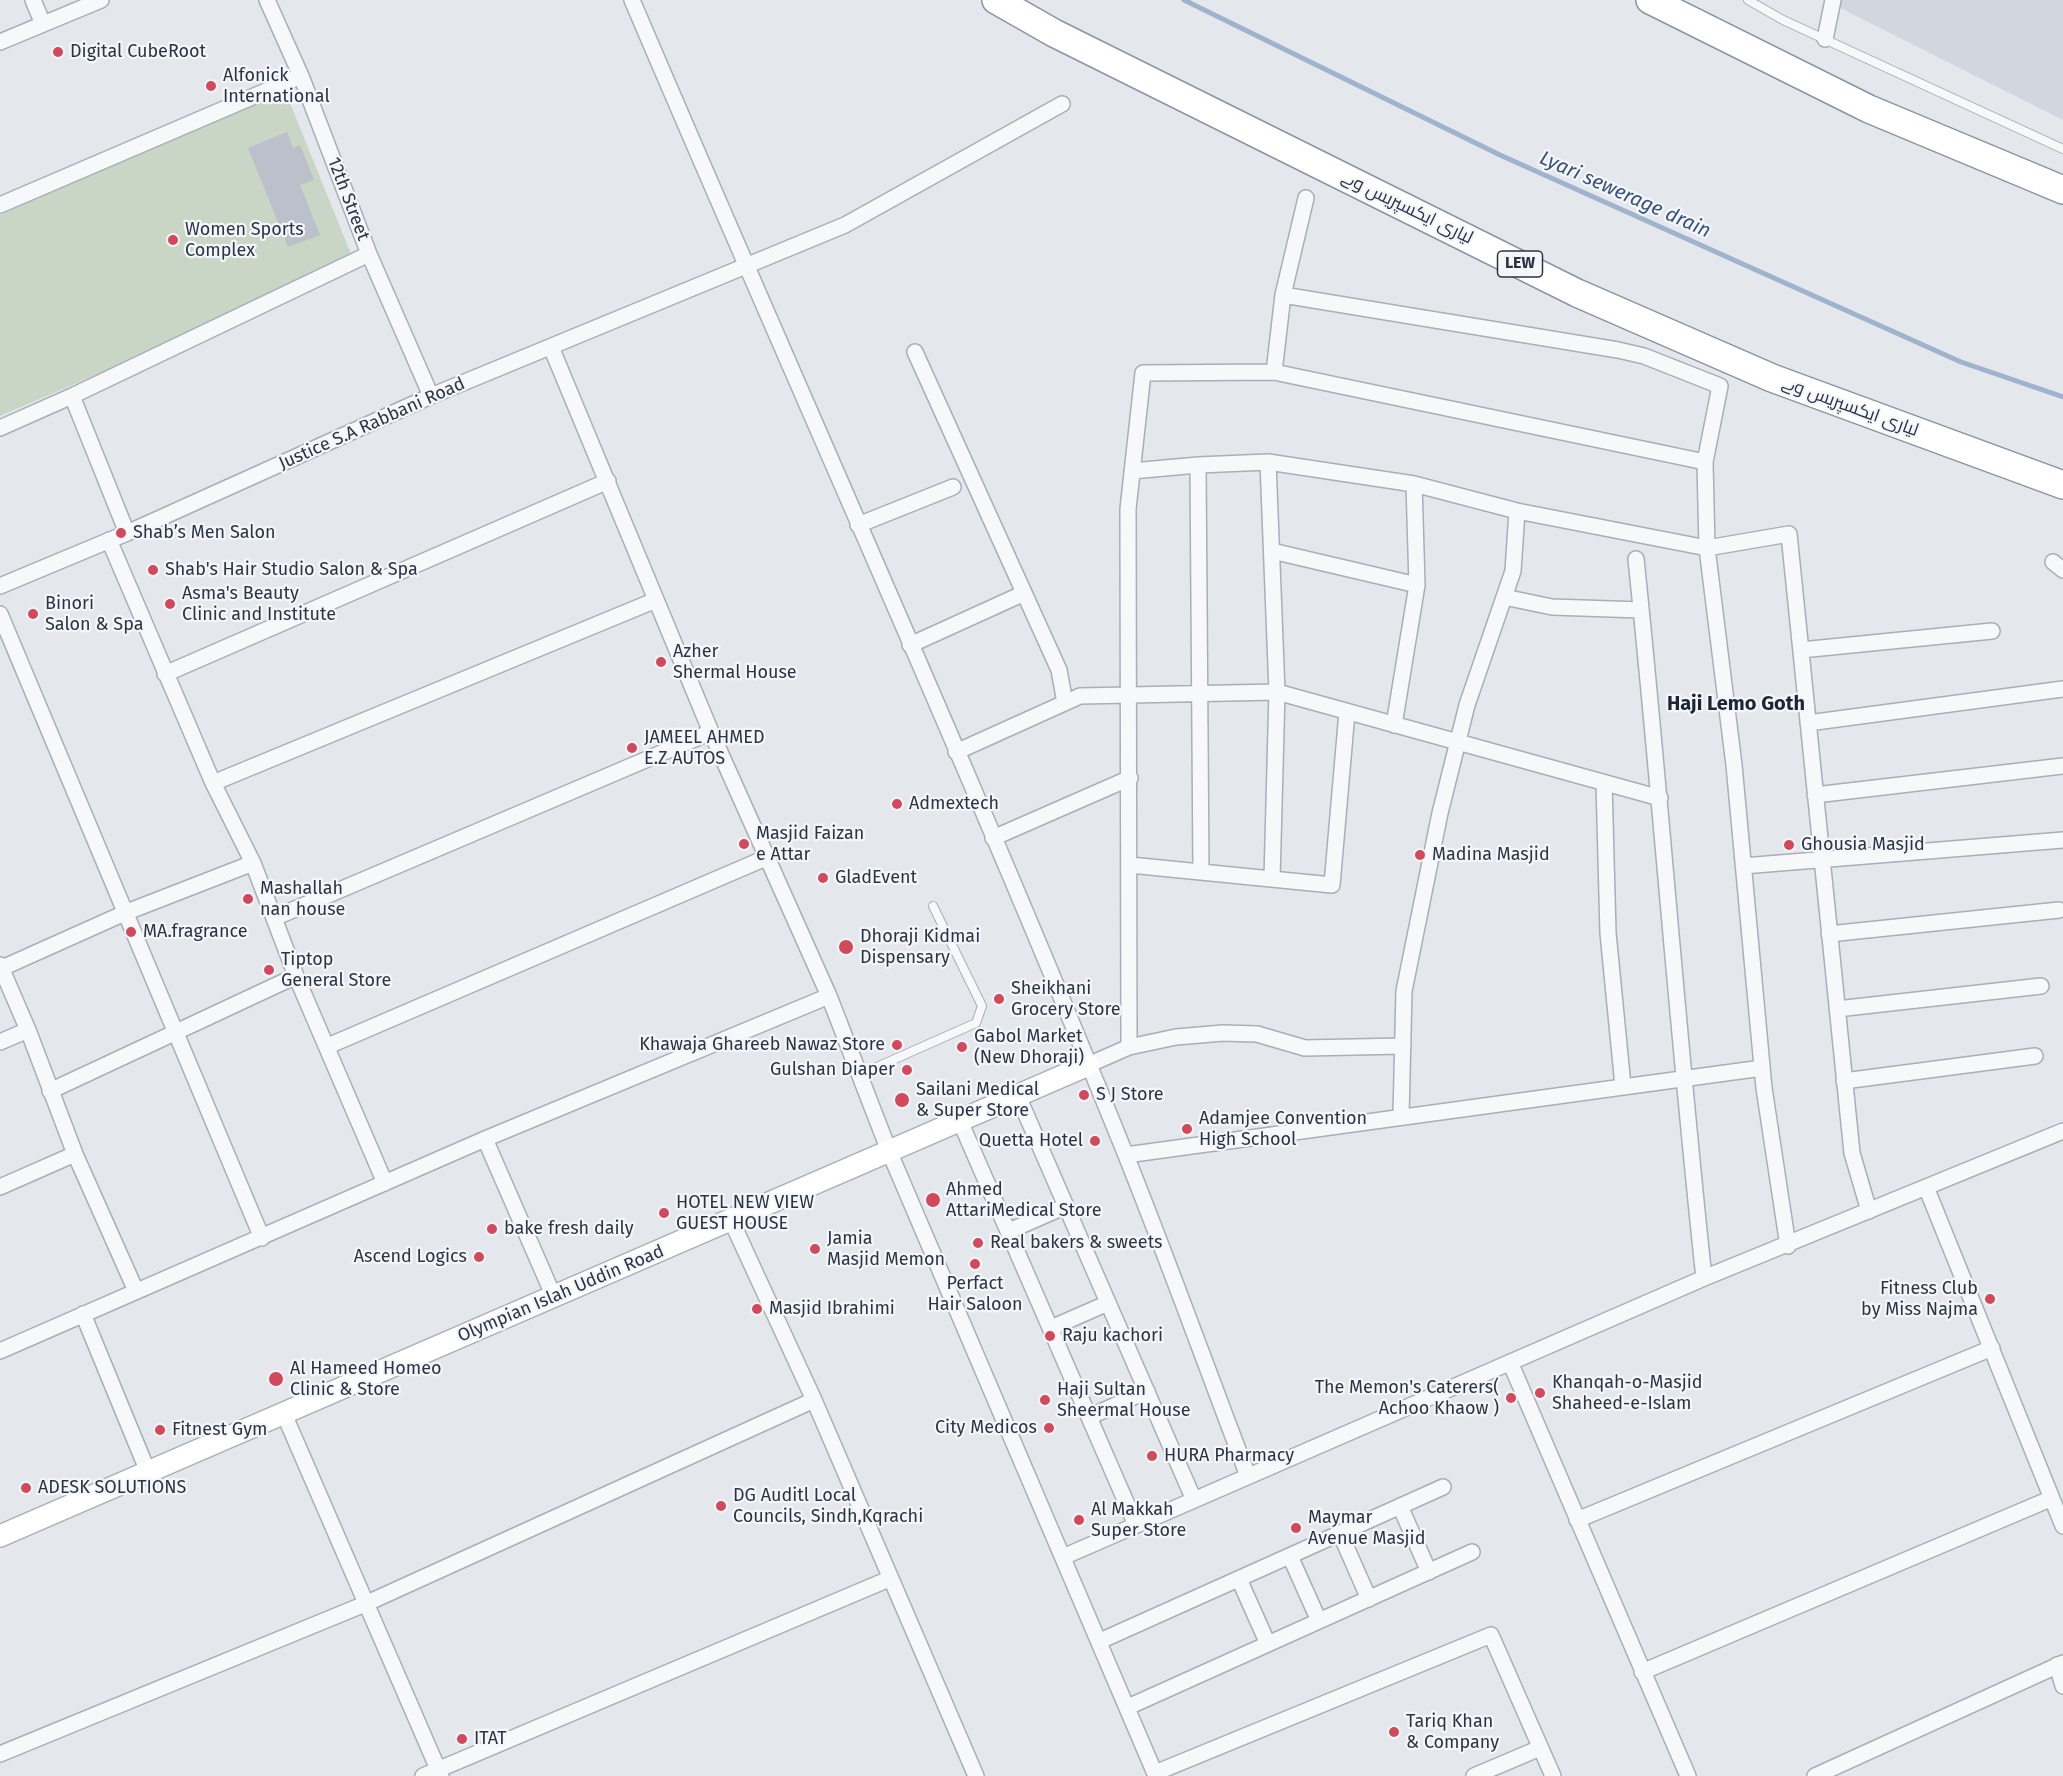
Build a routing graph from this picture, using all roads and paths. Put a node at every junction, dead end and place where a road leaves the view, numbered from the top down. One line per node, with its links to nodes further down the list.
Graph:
1 (33, 0): 9 (street)
2 (101, 0): 9 (street)
3 (267, 0): 12 (street, 12th Street)
4 (632, 0): 19 (street)
5 (996, 0): 33 (highway, لیاری ایکسپریس وے / LEW)
6 (1650, 0): 15 (highway)
7 (1748, 0): 10 (lane)
8 (1833, 0): 10 (street)
9 (43, 24): 11 (street)
10 (1825, 39): 14 (lane)
11 (0, 42)
12 (301, 76): 17 (street); 18 (street, 12th Street)
13 (1062, 104): 19 (street, Justice S.A Rabbani Road)
14 (2063, 149)
15 (2063, 190)
16 (1306, 198): 20 (street)
17 (0, 205)
18 (369, 254): 24 (street); 25 (street, 12th Street)
19 (745, 266): 21 (street, Justice S.A Rabbani Road); 36 (street)
20 (1282, 295): 23 (street); 28 (street)
21 (551, 347): 25 (street, Justice S.A Rabbani Road); 31 (street)
22 (915, 352): 57 (street)
23 (1274, 372): 28 (street); 30 (street)
24 (72, 396): 26 (street); 37 (street)
25 (431, 396): 37 (street, Justice S.A Rabbani Road)
26 (0, 428)
27 (1268, 462): 29 (street); 32 (street); 40 (street)
28 (1705, 462): 39 (street)
29 (1198, 465): 30 (street); 55 (street)
30 (1132, 471): 56 (street)
31 (608, 481): 46 (street); 52 (street)
32 (1414, 484): 35 (street); 42 (street)
33 (2063, 485)
34 (953, 487): 36 (street)
35 (1517, 511): 39 (street); 45 (street)
36 (858, 525): 50 (street)
37 (127, 533): 38 (street, Justice S.A Rabbani Road)
38 (109, 540): 43 (street, Justice S.A Rabbani Road); 52 (street)
39 (1707, 548): 51 (street); 76 (street)
40 (1272, 551): 42 (street); 54 (street)
41 (1636, 559): 47 (street)
42 (1417, 585): 60 (street)
43 (0, 586)
44 (1020, 595): 50 (street)
45 (1504, 597): 47 (street); 62 (street)
46 (656, 600): 61 (street); 66 (street)
47 (1641, 610): 69 (street)
48 (0, 614): 81 (street)
49 (1992, 630): 51 (street)
50 (910, 645): 63 (street)
51 (1801, 650): 59 (street)
52 (165, 674): 66 (street)
53 (2063, 689): 59 (street)
54 (1276, 692): 55 (street); 58 (street); 78 (street)
55 (1201, 693): 56 (street); 77 (street)
56 (1130, 695): 57 (street); 65 (street)
57 (1065, 703): 63 (street)
58 (1347, 712): 60 (street); 78 (street)
59 (1808, 723): 68 (street)
60 (1394, 725): 62 (street)
61 (711, 732): 72 (street); 82 (street)
62 (1457, 743): 67 (street); 93 (street)
63 (956, 752): 70 (street)
64 (2063, 766): 68 (street)
65 (1130, 778): 70 (street); 75 (street)
66 (213, 783): 74 (street)
67 (1604, 783): 69 (street); 101 (street)
68 (1815, 795): 73 (street)
69 (1660, 798): 99 (street)
70 (993, 838): 96 (street)
71 (2063, 840): 73 (street)
72 (768, 857): 87 (street); 92 (street)
73 (1821, 860): 76 (street); 83 (street)
74 (253, 863): 81 (street); 82 (street)
75 (1130, 865): 77 (street); 94 (street)
76 (1743, 866): 97 (street)
77 (1201, 872): 78 (street)
78 (1272, 879)
79 (933, 906): 98 (lane)
80 (2059, 910): 83 (street)
81 (127, 912): 84 (street); 90 (street)
82 (274, 918): 85 (street)
83 (1829, 934): 88 (street)
84 (1, 967): 89 (street)
85 (296, 976): 90 (street); 92 (street)
86 (2041, 986): 88 (street)
87 (829, 996): 98 (street); 107 (street)
88 (1837, 1009): 100 (street)
89 (28, 1030): 91 (street); 102 (street)
90 (177, 1031): 102 (street); 118 (street)
91 (0, 1042)
92 (328, 1046): 111 (street)
93 (1402, 1046): 94 (street); 104 (street)
94 (1129, 1047): 96 (street)
95 (2035, 1056): 100 (street)
96 (1088, 1065): 103 (street, Olympian Islah Uddin Road); 110 (street)
97 (1762, 1068): 99 (street); 119 (street)
98 (861, 1074): 108 (street)
99 (1682, 1077): 101 (street); 120 (street)
100 (1844, 1081): 115 (street)
101 (1623, 1086): 104 (street)
102 (50, 1091): 109 (street)
103 (1018, 1096): 105 (street, Olympian Islah Uddin Road); 114 (street)
104 (1401, 1116): 110 (street)
105 (960, 1120): 108 (street, Olympian Islah Uddin Road); 117 (street)
106 (2063, 1131): 113 (street)
107 (485, 1139): 111 (street); 122 (street)
108 (889, 1151): 116 (street, Olympian Islah Uddin Road); 146 (street)
109 (75, 1154): 112 (street); 121 (street)
110 (1126, 1155): 134 (street)
111 (385, 1183): 118 (street)
112 (0, 1187)
113 (1926, 1187): 115 (street); 126 (street)
114 (1066, 1206): 117 (street); 123 (street)
115 (1869, 1211): 119 (street)
116 (731, 1220): 122 (street, Olympian Islah Uddin Road); 130 (street)
117 (1009, 1231): 125 (street)
118 (262, 1238): 121 (street)
119 (1788, 1246): 120 (street)
120 (1704, 1278): 128 (street)
121 (136, 1291): 124 (street)
122 (554, 1297): 131 (street, Olympian Islah Uddin Road)
123 (1108, 1303): 125 (street); 129 (street)
124 (82, 1314): 127 (street); 133 (street)
125 (1051, 1328): 132 (street)
126 (1992, 1348): 136 (street); 139 (street)
127 (0, 1351)
128 (1510, 1362): 134 (street); 139 (street)
129 (1147, 1391): 132 (street); 137 (street)
130 (814, 1400): 148 (street); 151 (street)
131 (284, 1414): 133 (street, Olympian Islah Uddin Road); 151 (street)
132 (1089, 1417): 140 (street)
133 (148, 1472): 143 (street, Olympian Islah Uddin Road)
134 (1248, 1476): 137 (street)
135 (1443, 1487): 138 (street)
136 (2050, 1499): 141 (street); 156 (street)
137 (1194, 1500): 140 (street)
138 (1400, 1506): 142 (street); 147 (street)
139 (1577, 1520): 156 (street)
140 (1136, 1525): 146 (street)
141 (2063, 1526)
142 (1340, 1533): 145 (street); 150 (street)
143 (0, 1536)
144 (1472, 1552): 147 (street)
145 (1290, 1556): 149 (street); 152 (street)
146 (1063, 1557): 153 (street)
147 (1429, 1572): 150 (street)
148 (889, 1578): 161 (street); 164 (street)
149 (1239, 1579): 153 (street); 154 (street)
150 (1368, 1599): 152 (street)
151 (364, 1604): 160 (street); 161 (street)
152 (1319, 1621): 154 (street)
153 (1100, 1641): 158 (street)
154 (1268, 1644): 158 (street)
155 (2060, 1664): 157 (street); 168 (street)
156 (1642, 1672): 167 (street)
157 (2063, 1686)
158 (1128, 1707): 162 (street)
159 (1540, 1748): 162 (street); 165 (street); 166 (street)
160 (0, 1754)
161 (440, 1773): 163 (street)
162 (1155, 1774)
163 (423, 1776)
164 (976, 1776)
165 (1474, 1776)
166 (1553, 1776)
167 (1688, 1776)
168 (1815, 1776)

